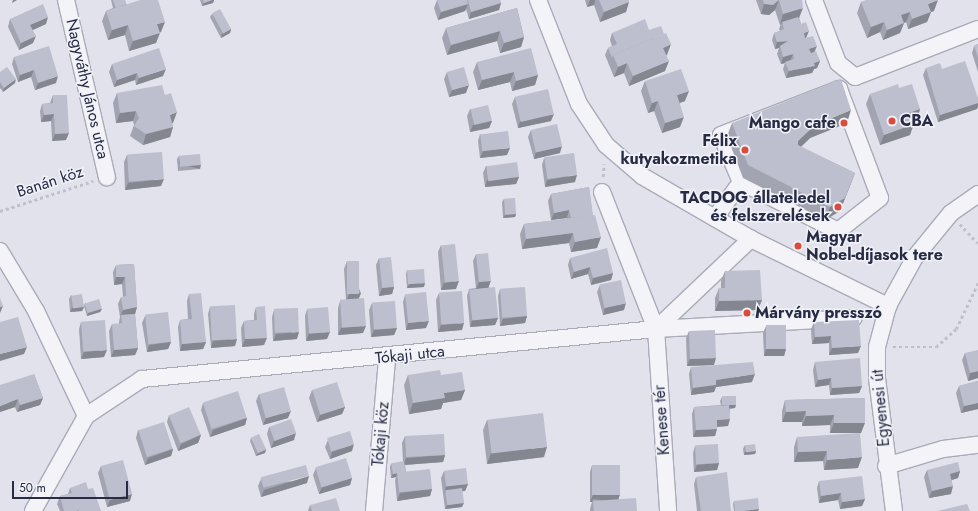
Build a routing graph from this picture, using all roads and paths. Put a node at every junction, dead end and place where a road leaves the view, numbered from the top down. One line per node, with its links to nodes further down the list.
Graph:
1 (66, 0): 6 (street, Nagyváthy János utca)
2 (538, 0): 5 (street)
3 (814, 0): 4 (street)
4 (978, 29)
5 (606, 145): 8 (path); 12 (street)
6 (107, 177): 10 (path, Banán köz)
7 (741, 182): 7 (street); 12 (street)
8 (602, 192): 19 (street, Kenese tér)
9 (978, 194): 11 (street, Egyenesi út)
10 (0, 211)
11 (951, 213): 14 (path); 17 (street, Egyenesi út)
12 (714, 218): 13 (street)
13 (751, 239): 17 (street); 19 (street)
14 (978, 243)
15 (0, 252): 22 (street)
16 (978, 283): 20 (path)
17 (888, 306): 20 (street, Egyenesi út)
18 (854, 318): 19 (street, Tókaji utca)
19 (656, 330): 21 (street, Tókaji utca); 27 (street, Kenese tér)
20 (877, 347): 24 (street, Egyenesi út)
21 (387, 358): 22 (street, Tókaji utca); 26 (street, Tókaji köz)
22 (86, 416): 25 (street, Tókaji utca)
23 (978, 445): 24 (street)
24 (886, 466): 28 (street, Egyenesi út)
25 (33, 511)
26 (374, 511)
27 (668, 511)
28 (894, 511)

